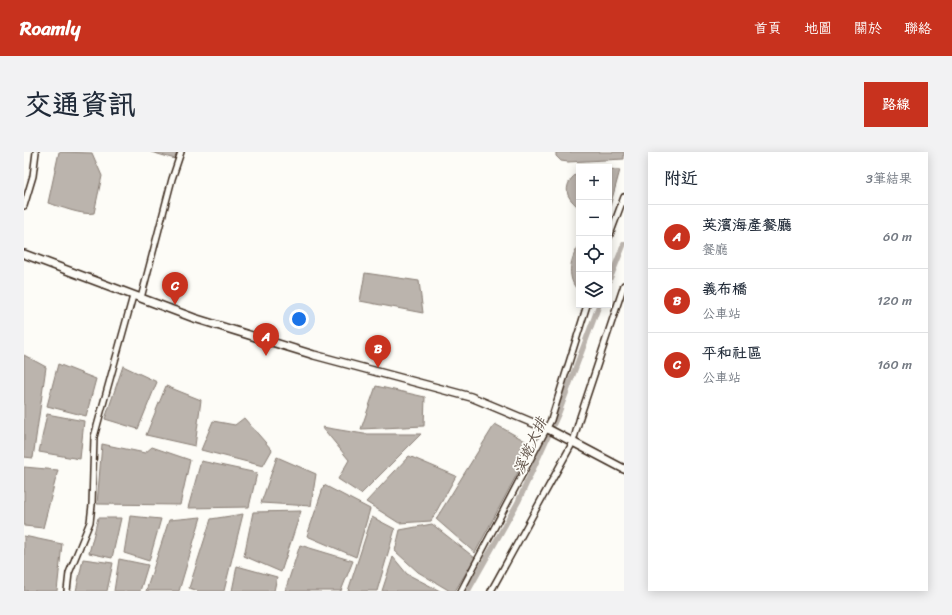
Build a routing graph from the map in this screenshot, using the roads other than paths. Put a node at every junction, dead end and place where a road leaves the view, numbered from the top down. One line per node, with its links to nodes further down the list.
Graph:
1 (36, 152): 4 (street)
2 (182, 152): 9 (street)
3 (624, 197): 5 (street)
4 (24, 206)
5 (609, 236)
6 (24, 254): 8 (main road)
7 (624, 285): 12 (street)
8 (133, 296): 9 (main road); 14 (street)
9 (141, 298): 11 (main road)
10 (586, 308): 11 (street)
11 (548, 430): 12 (main road); 15 (street)
12 (572, 441): 13 (main road); 16 (street)
13 (624, 469)
14 (67, 591)
15 (461, 591)
16 (491, 591)

